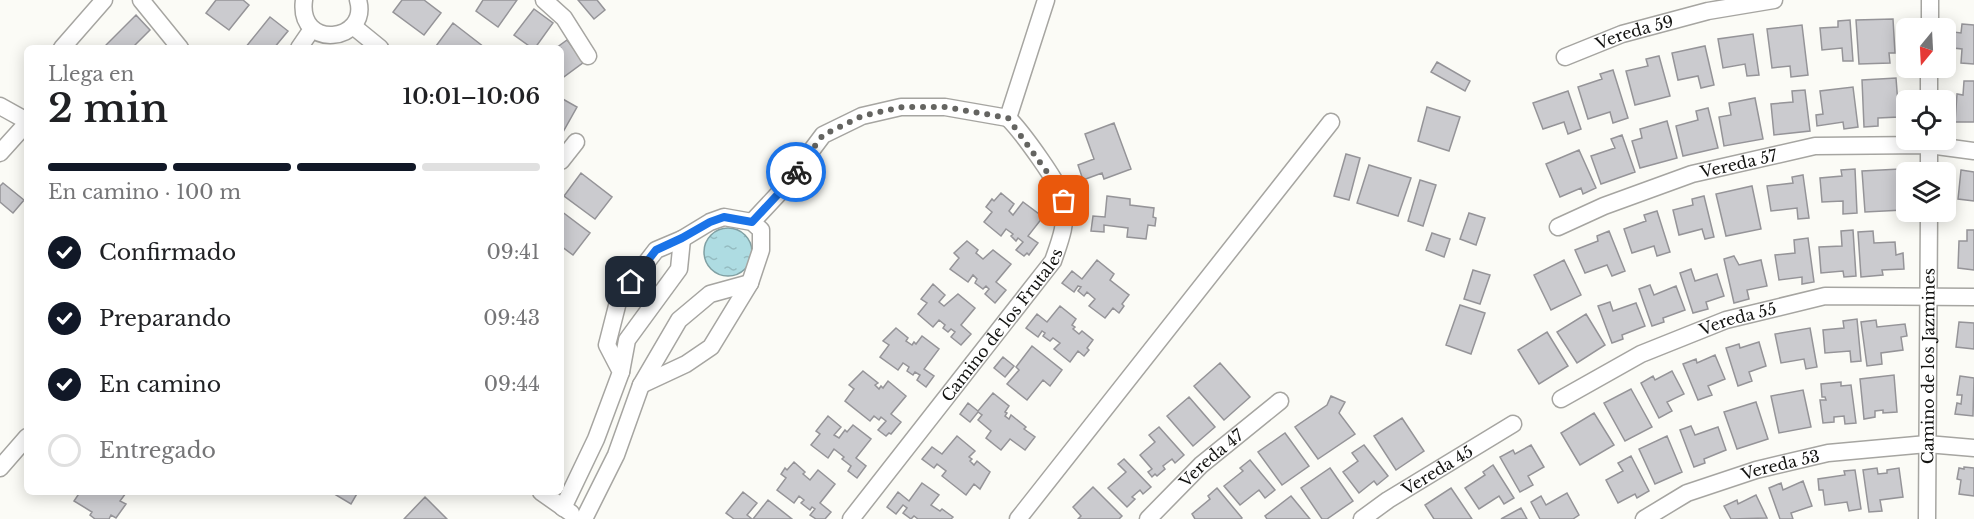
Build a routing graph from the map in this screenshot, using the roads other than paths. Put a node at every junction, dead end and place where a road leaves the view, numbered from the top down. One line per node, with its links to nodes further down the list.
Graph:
1 (104, 0): 12 (street)
2 (141, 0): 13 (street)
3 (304, 0): 11 (street)
4 (358, 0): 10 (street)
5 (544, 0): 16 (street)
6 (1046, 0): 19 (street)
7 (1774, 0): 17 (street, Vereda 59)
8 (1930, 0): 9 (street)
9 (1930, 18)
10 (353, 26): 11 (street); 15 (street)
11 (312, 29): 14 (street)
12 (65, 45)
13 (178, 45)
14 (301, 45)
15 (376, 45)
16 (588, 56)
17 (1565, 57)
18 (0, 106): 20 (street)
19 (1008, 118): 29 (street); 49 (street, Camino de los Frutales)
20 (24, 120)
21 (1331, 122): 50 (street)
22 (24, 125): 27 (street)
23 (576, 142): 28 (street)
24 (1896, 143): 31 (street, Vereda 57)
25 (1956, 147): 26 (street, Vereda 57)
26 (1974, 151)
27 (0, 153)
28 (564, 157)
29 (752, 222): 32 (street); 33 (street)
30 (1929, 222): 34 (street, Camino de los Jazmines)
31 (1558, 227)
32 (682, 238): 36 (street); 36 (street)
33 (750, 283): 37 (street); 37 (street)
34 (1928, 297): 35 (street, Vereda 55); 38 (street, Vereda 55); 42 (street, Camino de los Jazmines)
35 (1974, 297)
36 (621, 372): 46 (street)
37 (641, 385): 48 (street)
38 (1561, 399)
39 (1280, 401): 51 (street, Vereda 47)
40 (1513, 424): 52 (street, Vereda 45)
41 (24, 440): 44 (street)
42 (1926, 444): 43 (street, Vereda 53); 53 (street, Vereda 53); 54 (street, Camino de los Jazmines)
43 (1974, 448)
44 (0, 468)
45 (545, 495): 46 (street)
46 (563, 508): 47 (street)
47 (578, 519)
48 (584, 519)
49 (851, 519)
50 (1018, 519)
51 (1148, 519)
52 (1362, 519)
53 (1644, 519)
54 (1927, 519)

